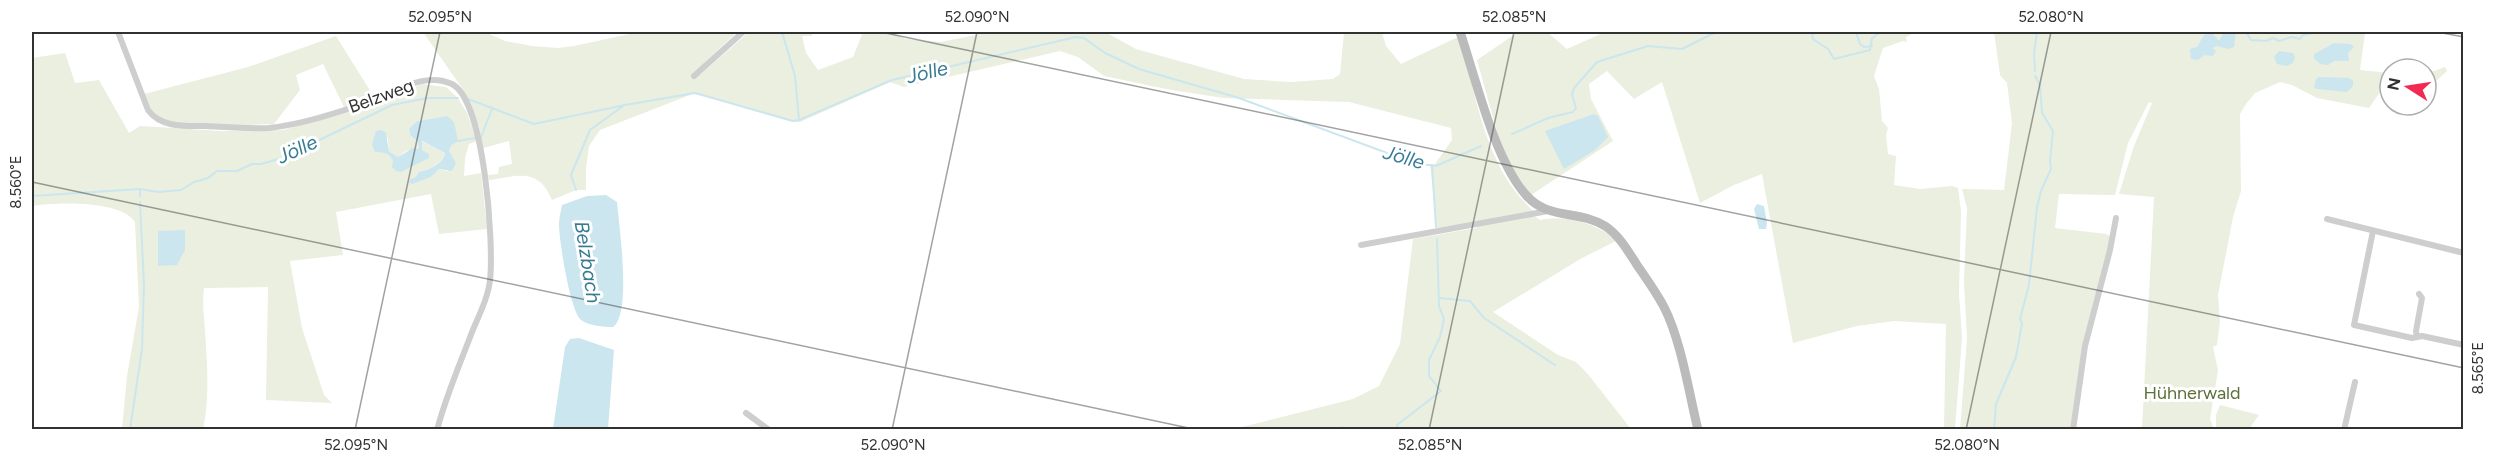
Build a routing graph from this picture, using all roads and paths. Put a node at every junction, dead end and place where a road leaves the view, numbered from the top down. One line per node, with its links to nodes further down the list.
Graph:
1 (118, 32): 16 (street, Belzweg)
2 (743, 32): 4 (street)
3 (1460, 32): 5 (street)
4 (694, 76)
5 (1548, 211): 9 (street); 18 (street)
6 (2116, 218): 19 (street)
7 (2327, 219): 8 (street)
8 (2373, 231): 10 (street); 12 (street)
9 (1361, 245)
10 (2463, 253)
11 (2419, 294): 12 (street)
12 (2417, 337): 13 (street)
13 (2463, 345)
14 (2355, 382): 20 (street)
15 (746, 413): 17 (street)
16 (437, 429)
17 (769, 429)
18 (1698, 429)
19 (2073, 429)
20 (2344, 429)

